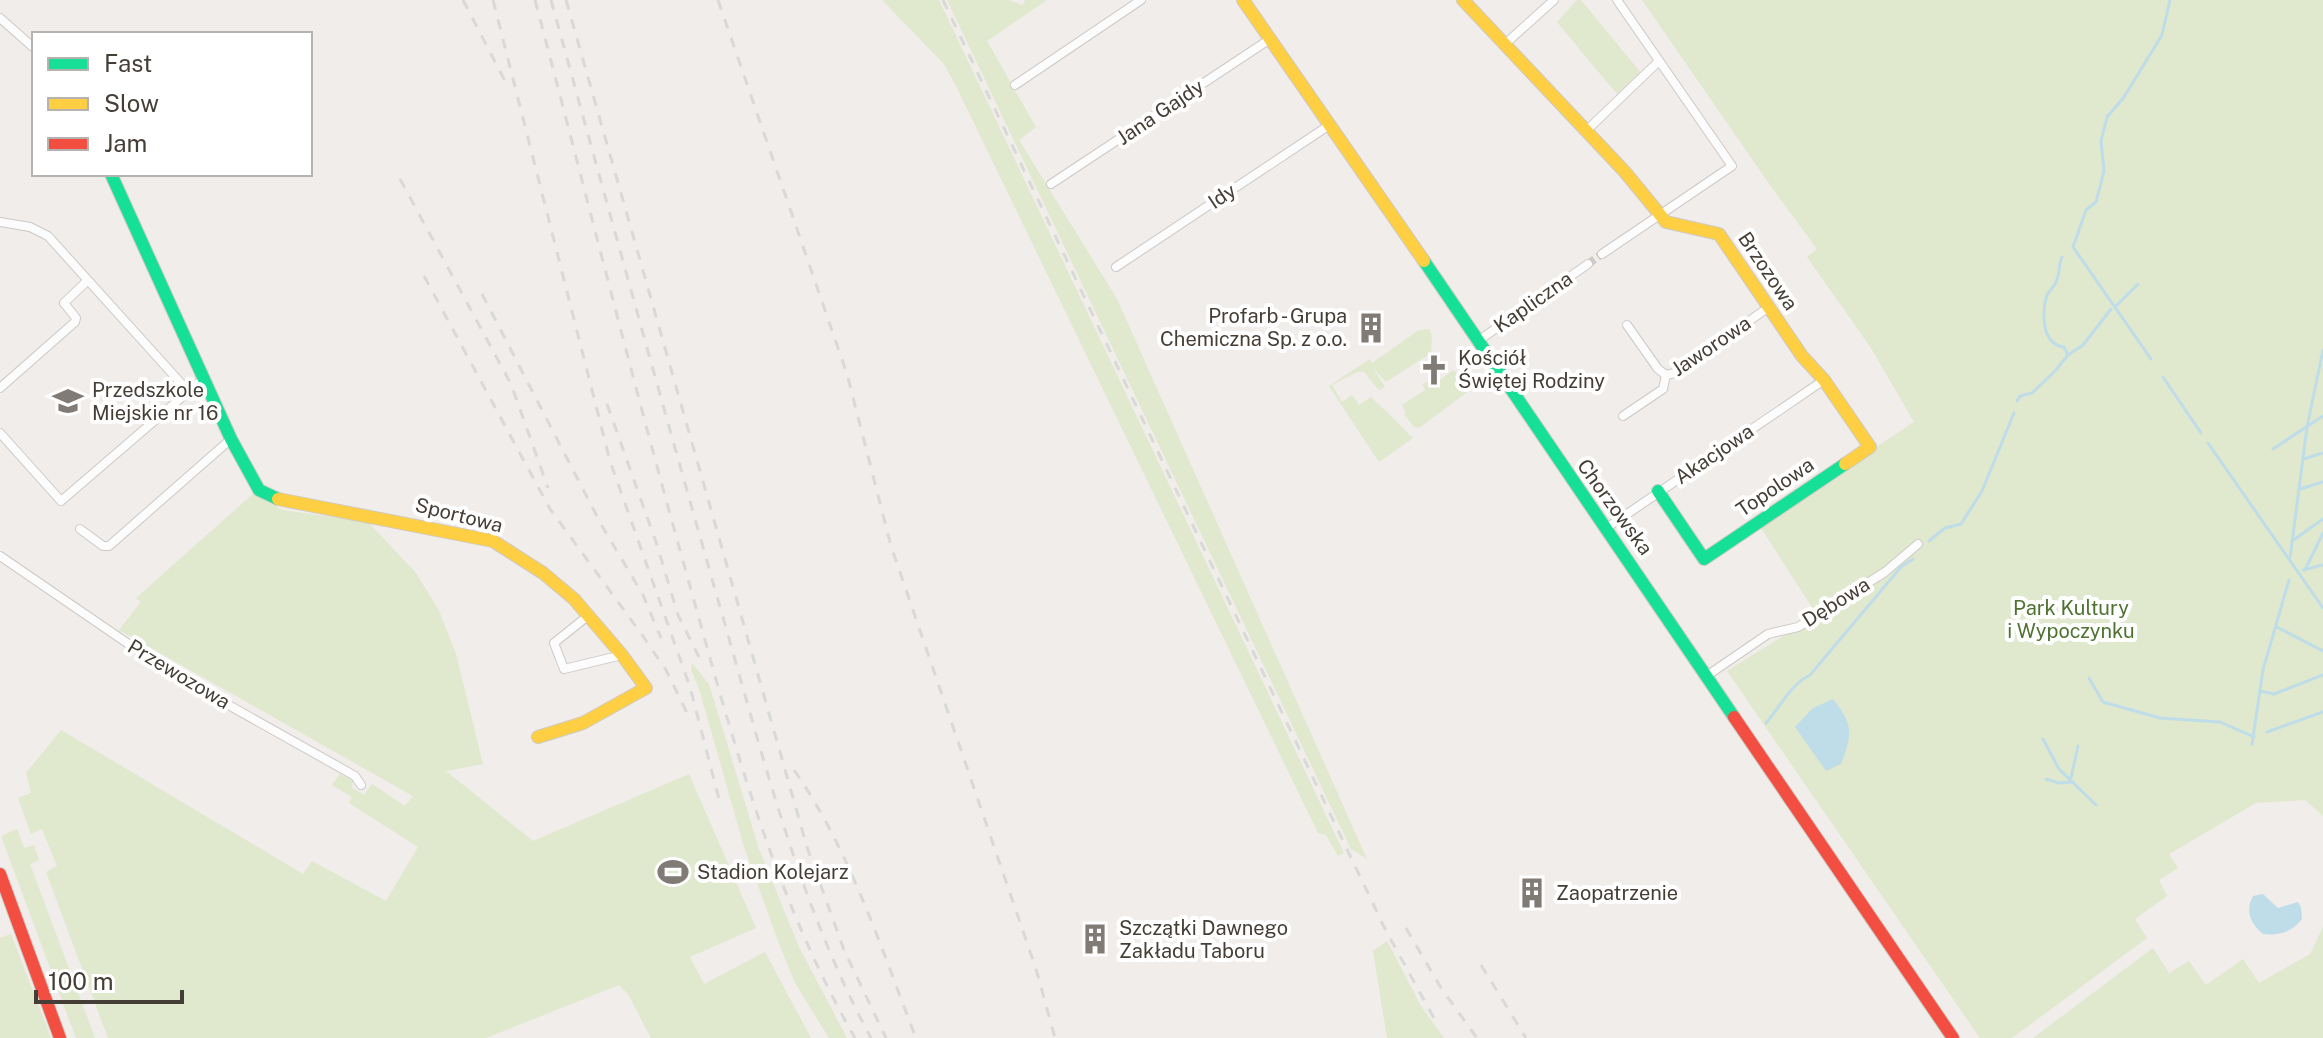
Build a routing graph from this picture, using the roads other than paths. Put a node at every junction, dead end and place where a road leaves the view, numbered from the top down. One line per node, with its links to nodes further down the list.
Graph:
1 (1141, 0): 11 (street)
2 (1243, 0): 7 (street, Chorzowska)
3 (1463, 0): 8 (street)
4 (1554, 0): 8 (street)
5 (1617, 0): 10 (street)
6 (0, 18): 9 (street)
7 (1270, 39): 12 (street, Chorzowska); 15 (street, Jana Gajdy)
8 (1504, 45): 13 (street)
9 (32, 46)
10 (1659, 61): 13 (street); 16 (street)
11 (1015, 85)
12 (1328, 126): 20 (street, Idy); 24 (street, Chorzowska)
13 (1586, 131): 16 (street)
14 (112, 176): 26 (street, Sportowa)
15 (1051, 184)
16 (1660, 216): 18 (street); 22 (street, Brzozowa)
17 (0, 222): 21 (street)
18 (1602, 254)
19 (1588, 264): 24 (street, Kapliczna)
20 (1116, 267)
21 (87, 281): 28 (street); 29 (street)
22 (1769, 307): 25 (street, Jaworowa); 27 (street, Brzozowa)
23 (1627, 325): 25 (street)
24 (1478, 341): 35 (street, Chorzowska)
25 (1666, 375): 30 (street, Jaworowa)
26 (203, 379): 29 (street); 32 (street, Sportowa)
27 (1824, 380): 33 (street, Akacjowa); 33 (street, Topolowa)
28 (0, 388)
29 (188, 391): 31 (street)
30 (1623, 416)
31 (0, 433)
32 (231, 439): 34 (street); 38 (street, Sportowa)
33 (1658, 491): 35 (street, Akacjowa)
34 (80, 529)
35 (1605, 529): 40 (street, Chorzowska)
36 (1918, 544): 40 (street, Dębowa)
37 (0, 556): 42 (street, Przewozowa)
38 (589, 615): 39 (street, Sportowa); 39 (street)
39 (622, 655): 41 (street, Sportowa)
40 (1708, 675): 45 (street, Chorzowska)
41 (538, 737)
42 (361, 785)
43 (0, 874): 44 (street)
44 (60, 1038)
45 (1953, 1038)

